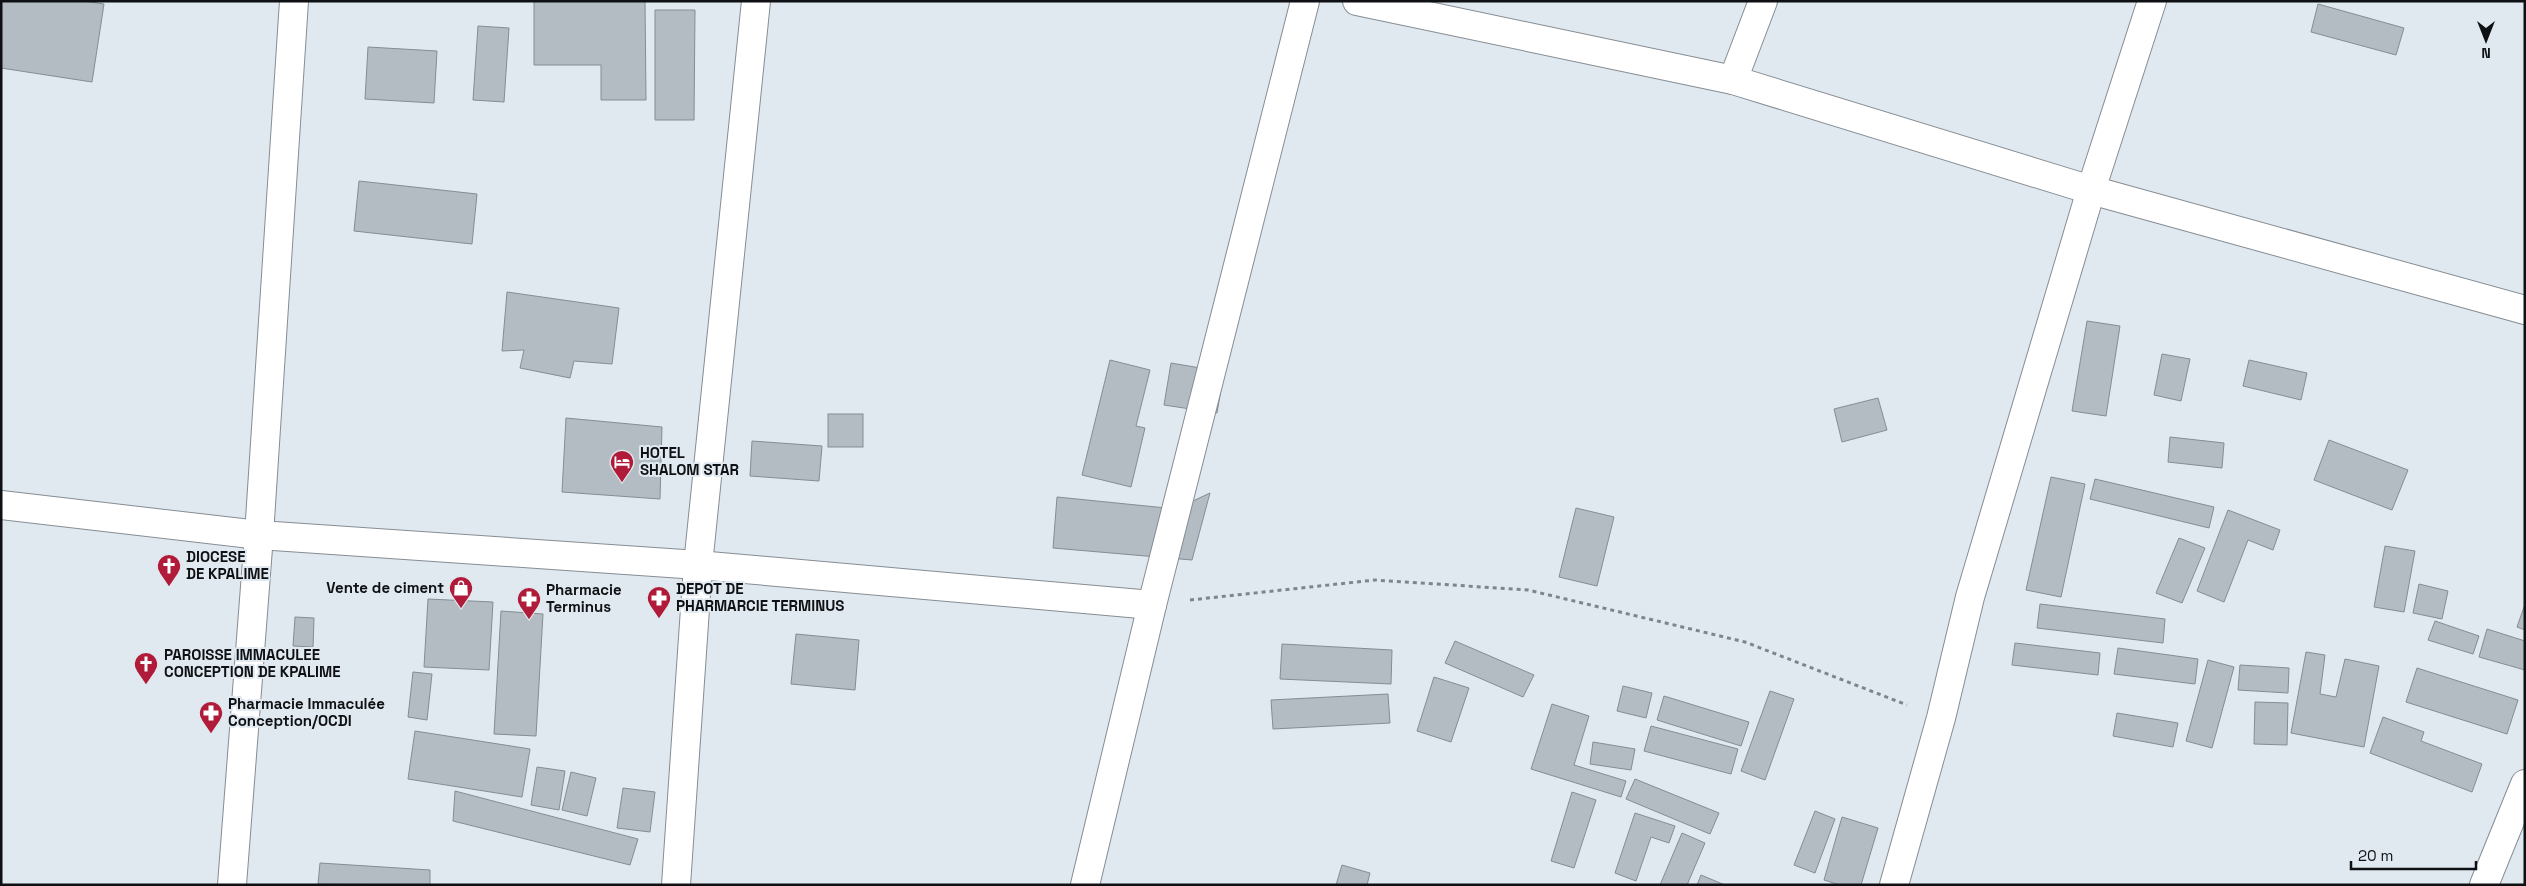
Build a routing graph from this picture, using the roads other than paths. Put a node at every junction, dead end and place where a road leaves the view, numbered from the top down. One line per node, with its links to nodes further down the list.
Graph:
1 (294, 1): 11 (street)
2 (756, 1): 12 (street)
3 (1305, 1): 13 (street)
4 (1357, 1): 7 (street)
5 (1763, 1): 7 (street)
6 (2152, 1): 8 (street)
7 (1733, 80): 8 (street)
8 (2091, 190): 9 (street); 18 (street)
9 (2525, 310)
10 (1, 505): 11 (street)
11 (259, 535): 12 (street); 15 (street)
12 (698, 565): 13 (street); 16 (street)
13 (1152, 604): 17 (street)
14 (2525, 784): 19 (street)
15 (232, 885)
16 (676, 885)
17 (1085, 885)
18 (1894, 885)
19 (2484, 885)

